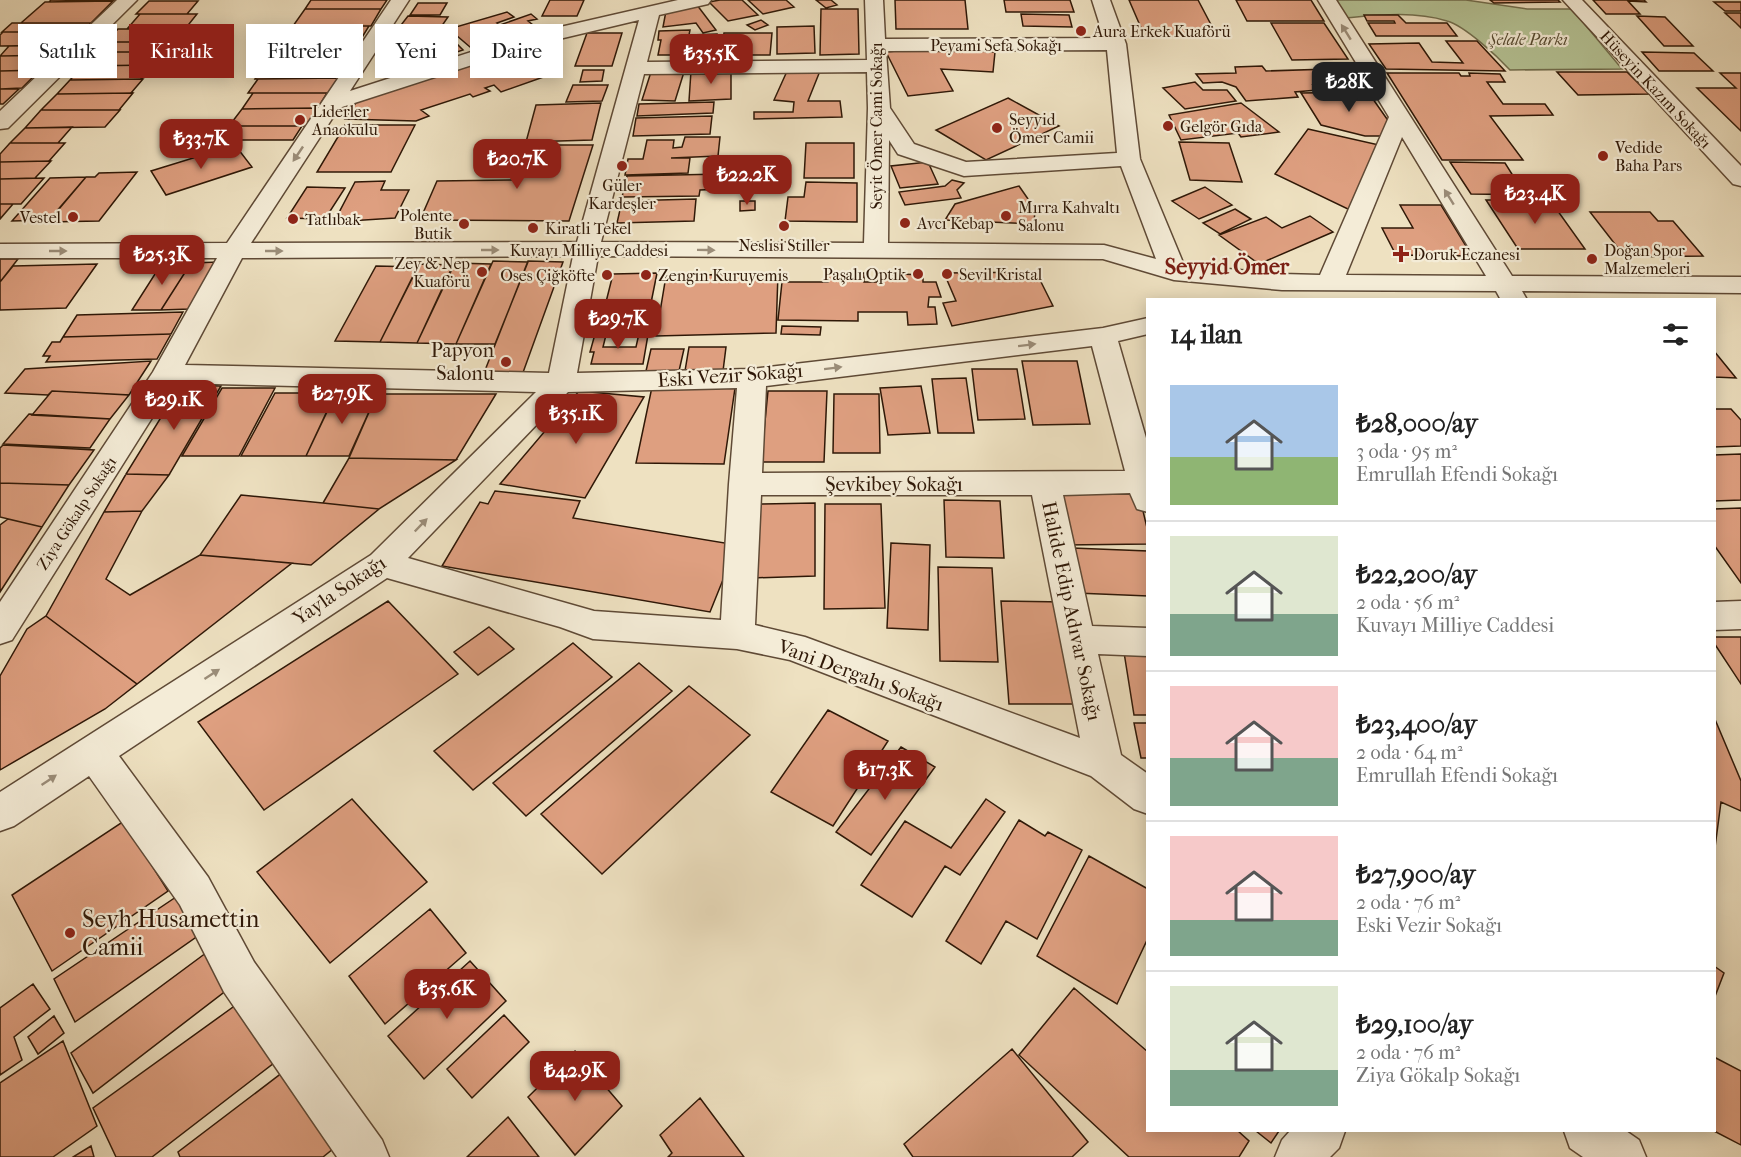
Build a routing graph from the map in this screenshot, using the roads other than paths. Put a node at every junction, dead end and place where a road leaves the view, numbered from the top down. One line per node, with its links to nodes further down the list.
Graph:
1 (129, 0): 15 (street)
2 (400, 0): 12 (street, Ziya Gökalp Sokağı)
3 (702, 0): 8 (street)
4 (874, 0): 10 (street, Seyit Ömer Cami Sokağı)
5 (1101, 0): 9 (street)
6 (1327, 0): 14 (street, one-way to 6)
7 (1572, 0): 17 (street, Hüseyin Kazım Sokağı)
8 (651, 11): 11 (street); 12 (street)
9 (1116, 44): 10 (street, Peyami Sefa Sokağı); 16 (street)
10 (876, 56): 11 (street, Peyami Sefa Sokağı); 13 (street, Seyit Ömer Cami Sokağı)
11 (634, 68): 18 (street)
12 (331, 104): 20 (street, Ziya Gökalp Sokağı, one-way to 20)
13 (879, 108): 16 (street); 21 (street, Seyit Ömer Cami Sokağı)
14 (1399, 118): 23 (street); 25 (street, one-way to 14)
15 (0, 123)
16 (1129, 159): 22 (street)
17 (1741, 178)
18 (587, 249): 20 (street, Kuvayı Milliye Caddesi, one-way to 18); 21 (street, Kuvayı Milliye Caddesi, one-way to 21); 31 (street)
19 (0, 251): 20 (street, Kuvayı Milliye Caddesi, one-way to 20)
20 (233, 252): 29 (street, Ziya Gökalp Sokağı)
21 (876, 252): 22 (street, Kuvayı Milliye Caddesi)
22 (1174, 272): 23 (street); 26 (street)
23 (1330, 282): 25 (street)
24 (1741, 285): 25 (street)
25 (1509, 292)
26 (1212, 298)
27 (1146, 326): 28 (street, Eski Vezir Sokağı)
28 (1103, 336): 30 (street, Eski Vezir Sokağı, one-way to 28); 34 (street)
29 (166, 374): 31 (street, Eski Vezir Sokağı); 38 (street, Ziya Gökalp Sokağı)
30 (752, 378): 31 (street, Eski Vezir Sokağı); 32 (street)
31 (561, 383): 35 (street, Yayla Sokağı, one-way to 31)
32 (744, 483): 33 (street, Şevkibey Sokağı); 39 (street)
33 (1045, 484): 34 (street, Halide Edip Adıvar Sokağı); 40 (street, Halide Edip Adıvar Sokağı)
34 (1145, 491)
35 (383, 564): 39 (street, Vani Dergahı Sokağı); 42 (street, Yayla Sokağı, one-way to 35)
36 (1741, 615): 37 (street)
37 (1716, 616)
38 (0, 630)
39 (737, 635): 43 (street, Vani Dergahı Sokağı)
40 (1077, 639): 41 (street); 43 (street, Halide Edip Adıvar Sokağı)
41 (1146, 642)
42 (93, 751): 45 (street, Yayla Sokağı, one-way to 42); 48 (street)
43 (1104, 764): 44 (street, Vani Dergahı Sokağı)
44 (1146, 796)
45 (0, 813)
46 (1321, 1132): 49 (street)
47 (1588, 1132): 50 (street)
48 (365, 1157)
49 (1299, 1157)
50 (1622, 1157)

